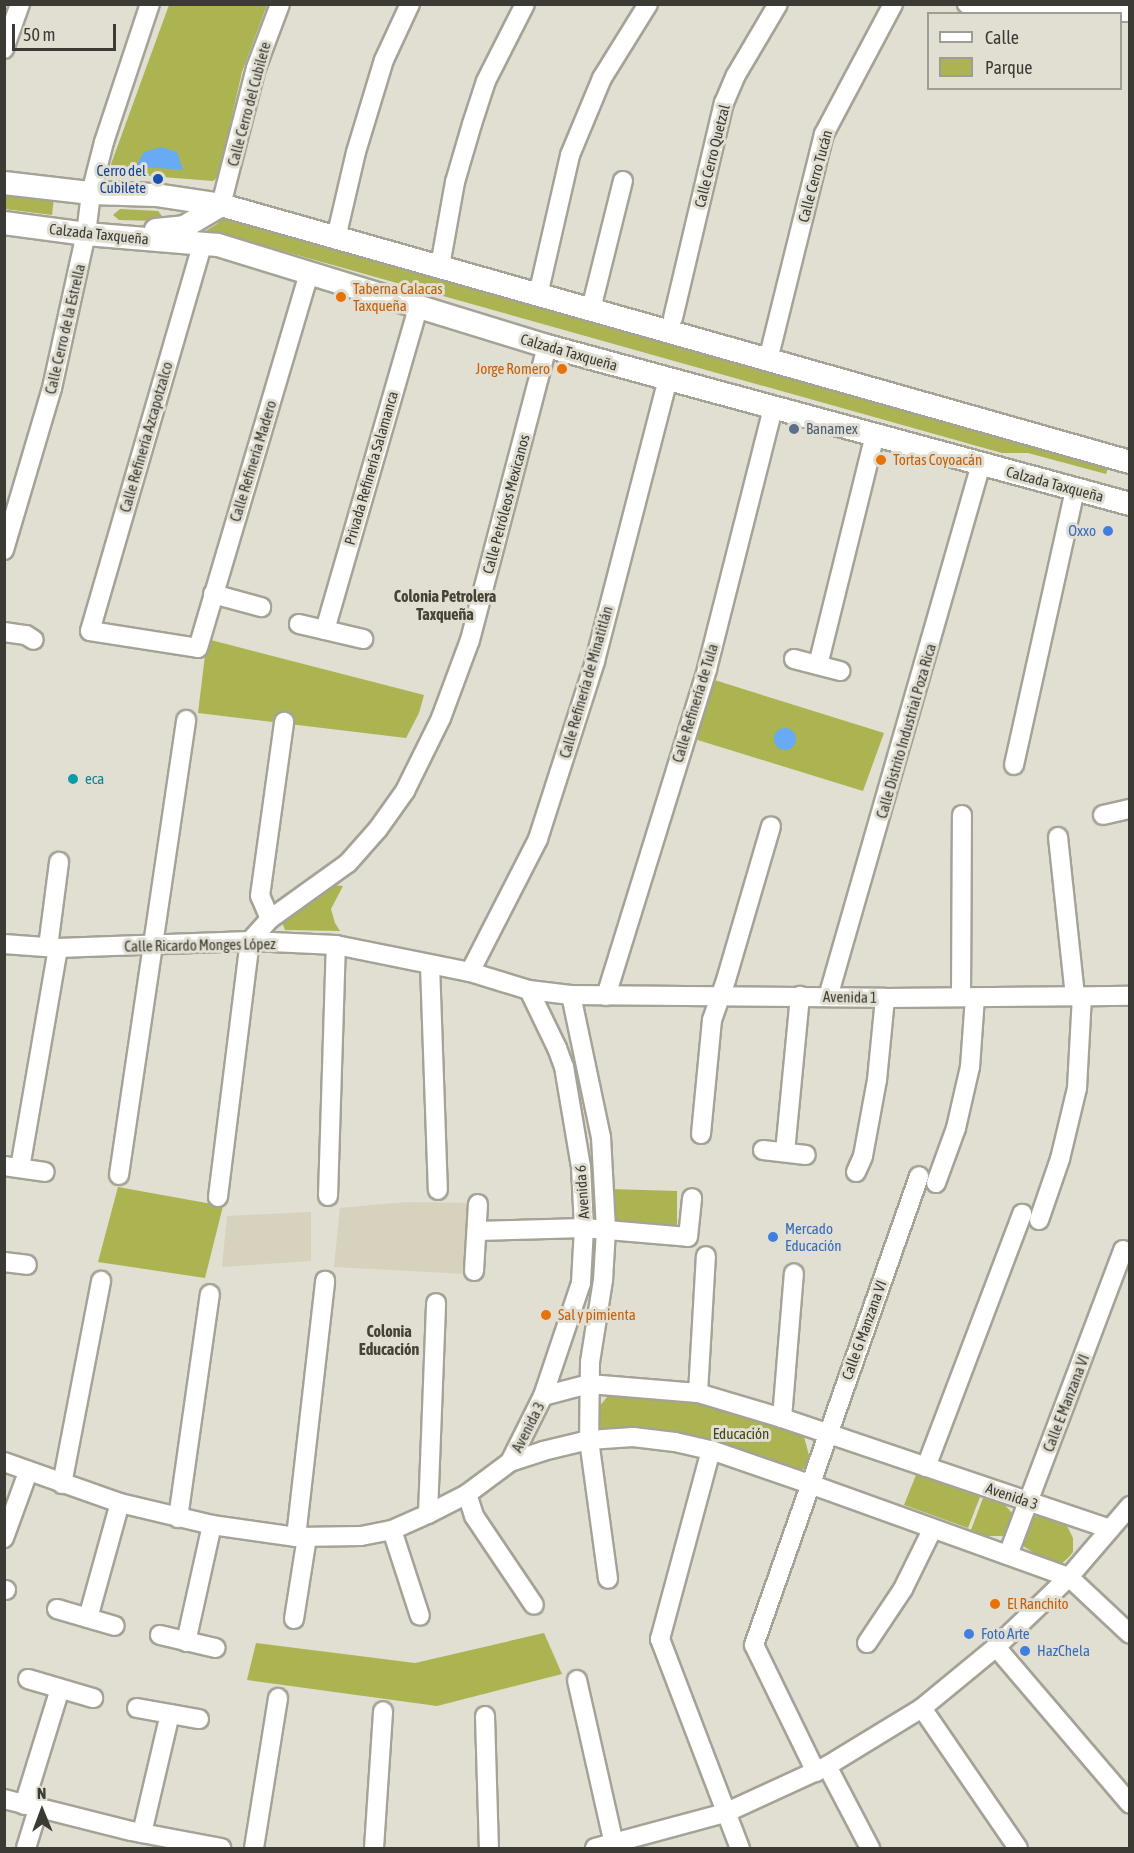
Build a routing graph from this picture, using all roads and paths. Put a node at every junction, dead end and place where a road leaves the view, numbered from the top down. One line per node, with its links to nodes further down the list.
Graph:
1 (20, 4): 12 (street)
2 (150, 4): 15 (street, Calle Cerro de la Estrella)
3 (280, 4): 16 (street, Calle Cerro del Cubilete)
4 (410, 4): 20 (street)
5 (525, 4): 22 (street)
6 (648, 4): 24 (street)
7 (778, 4): 27 (street, Calle Cerro Quetzal)
8 (893, 4): 29 (street, Calle Cerro Tucán)
9 (967, 4): 10 (street)
10 (1066, 7): 11 (street)
11 (1130, 12)
12 (4, 49)
13 (623, 181): 26 (street)
14 (4, 183): 15 (main road)
15 (91, 193): 16 (main road); 18 (street, Calle Cerro de la Estrella)
16 (221, 205): 19 (main road); 20 (main road)
17 (4, 223): 18 (main road, Calzada Taxqueña)
18 (86, 234): 19 (main road, Calzada Taxqueña); 37 (street, Calle Cerro de la Estrella)
19 (110, 236): 21 (main road, Calzada Taxqueña)
20 (336, 238): 22 (main road)
21 (203, 242): 23 (main road, Calzada Taxqueña); 45 (street, Calle Refinería Azcapotzalco)
22 (440, 266): 24 (main road)
23 (309, 273): 25 (main road, Calzada Taxqueña); 38 (street, Calle Refinería Madero)
24 (538, 295): 26 (main road)
25 (418, 307): 28 (main road, Calzada Taxqueña); 41 (street, Privada Refinería Salamanca)
26 (591, 309): 29 (main road)
27 (673, 318)
28 (547, 346): 30 (main road, Calzada Taxqueña); 58 (street, Calle Petróleos Mexicanos)
29 (768, 360): 33 (main road)
30 (668, 379): 31 (main road, Calzada Taxqueña); 65 (street, Calle Refinería de Minatitlán)
31 (773, 408): 32 (main road, Calzada Taxqueña); 68 (street, Calle Refinería de Tula)
32 (875, 435): 34 (main road, Calzada Taxqueña); 47 (street)
33 (1130, 462)
34 (981, 464): 35 (main road, Calzada Taxqueña); 73 (street, Calle Distrito Industrial Poza Rica)
35 (1075, 490): 36 (main road, Calzada Taxqueña); 51 (street)
36 (1130, 504)
37 (4, 550)
38 (213, 594): 39 (street); 45 (street, Calle Refinería Madero)
39 (261, 607)
40 (299, 624): 41 (street)
41 (325, 630): 43 (street)
42 (4, 632): 44 (street)
43 (363, 639)
44 (34, 640)
45 (198, 648)
46 (794, 659): 47 (street)
47 (818, 665): 48 (street)
48 (840, 671)
49 (186, 720): 62 (street)
50 (284, 722): 58 (street)
51 (1014, 765)
52 (1130, 809): 54 (street)
53 (962, 815): 74 (street, Calle G Manzana VI)
54 (1103, 815)
55 (771, 826): 69 (street)
56 (1058, 837): 71 (street)
57 (58, 862): 63 (street)
58 (270, 919): 59 (street, Calle Petróleos Mexicanos)
59 (250, 941): 61 (street, Calle Ricardo Monges López); 62 (street, Calle Ricardo Monges López); 86 (street)
60 (4, 944): 63 (street, Calle Ricardo Monges López)
61 (336, 945): 64 (street, Calle Ricardo Monges López); 85 (street)
62 (154, 946): 63 (street, Calle Ricardo Monges López); 83 (street)
63 (53, 948): 80 (street)
64 (430, 965): 65 (street, Calle Ricardo Monges López); 84 (street)
65 (470, 972): 66 (street, Calle Ricardo Monges López)
66 (528, 990): 67 (street, Calle Ricardo Monges López); 89 (street, Avenida 6)
67 (571, 995): 68 (street, Avenida 1); 90 (street, Avenida 6)
68 (606, 996): 69 (street, Avenida 1)
69 (720, 996): 70 (street, Avenida 1); 76 (street)
70 (800, 996): 73 (street, Avenida 1); 78 (street)
71 (1078, 996): 72 (street, Avenida 1); 74 (street, Avenida 1); 111 (street)
72 (1130, 996)
73 (828, 997): 75 (street, Avenida 1)
74 (968, 997): 75 (street, Avenida 1); 106 (street, Calle G Manzana VI)
75 (885, 998): 82 (street)
76 (701, 1134)
77 (763, 1150): 78 (street)
78 (785, 1152): 79 (street)
79 (806, 1155)
80 (12, 1167): 81 (street)
81 (45, 1172)
82 (856, 1172)
83 (118, 1175)
84 (438, 1190)
85 (328, 1196)
86 (218, 1197)
87 (692, 1198): 90 (street)
88 (478, 1204): 91 (street)
89 (584, 1228): 90 (street); 91 (street); 104 (street, Avenida 6)
90 (606, 1230): 102 (street, Avenida 6)
91 (477, 1231): 96 (street)
92 (1124, 1250): 116 (street, Calle E Manzana VI)
93 (706, 1256): 103 (street)
94 (4, 1262): 95 (street)
95 (27, 1265)
96 (474, 1271)
97 (794, 1273): 105 (street)
98 (101, 1281): 113 (street)
99 (325, 1281): 125 (street)
100 (210, 1293): 120 (street)
101 (436, 1303): 119 (street)
102 (589, 1384): 103 (street, Avenida 3); 104 (street, Avenida 3); 107 (street, Avenida 6)
103 (698, 1393): 105 (street, Avenida 3)
104 (543, 1396): 110 (street, Avenida 3)
105 (782, 1418): 106 (street, Avenida 3)
106 (827, 1434): 111 (street, Avenida 3); 114 (street, Calle G Manzana VI)
107 (589, 1440): 108 (street, Avenida 3); 110 (street, Avenida 3); 129 (street, Avenida 6)
108 (711, 1450): 114 (street, Avenida 3); 157 (street)
109 (4, 1462): 112 (street)
110 (510, 1462): 115 (street)
111 (926, 1467): 116 (street, Avenida 3)
112 (28, 1472): 113 (street); 126 (street)
113 (62, 1484): 117 (street)
114 (810, 1484): 124 (street, Avenida 3); 153 (street, Calle G Manzana VI)
115 (467, 1494): 119 (street); 130 (street)
116 (1029, 1501): 122 (street, Avenida 3); 127 (street, Calle E Manzana VI)
117 (120, 1503): 120 (street); 133 (street)
118 (1129, 1508): 122 (street)
119 (428, 1514): 123 (street)
120 (178, 1518): 121 (street)
121 (212, 1525): 125 (street); 138 (street)
122 (1110, 1529): 128 (street)
123 (392, 1530): 125 (street); 132 (street)
124 (932, 1530): 127 (street, Avenida 3); 139 (street)
125 (302, 1537): 134 (street)
126 (4, 1538)
127 (1008, 1555): 128 (street, Avenida 3)
128 (1069, 1577): 136 (street); 140 (street)
129 (608, 1579)
130 (534, 1605)
131 (57, 1609): 133 (street)
132 (420, 1616)
133 (88, 1618): 135 (street)
134 (294, 1619)
135 (115, 1626)
136 (1130, 1634)
137 (160, 1635): 138 (street)
138 (186, 1642): 141 (street)
139 (867, 1643)
140 (996, 1647): 148 (street); 155 (street)
141 (216, 1648)
142 (28, 1679): 144 (street)
143 (577, 1680): 160 (street)
144 (60, 1689): 145 (street); 156 (street)
145 (93, 1698)
146 (278, 1698): 163 (street)
147 (137, 1708): 150 (street)
148 (922, 1708): 153 (street); 169 (street)
149 (383, 1711): 164 (street)
150 (170, 1714): 152 (street); 158 (street)
151 (485, 1716): 165 (street)
152 (199, 1719)
153 (822, 1769): 157 (street); 168 (street)
154 (4, 1799): 156 (street)
155 (1130, 1804)
156 (31, 1807): 158 (street); 161 (street)
157 (725, 1813): 159 (street); 167 (street)
158 (133, 1838): 162 (street)
159 (645, 1843): 160 (street)
160 (614, 1844): 166 (street)
161 (26, 1848)
162 (222, 1848)
163 (254, 1848)
164 (374, 1848)
165 (489, 1848)
166 (595, 1848)
167 (740, 1848)
168 (870, 1848)
169 (1018, 1848)

